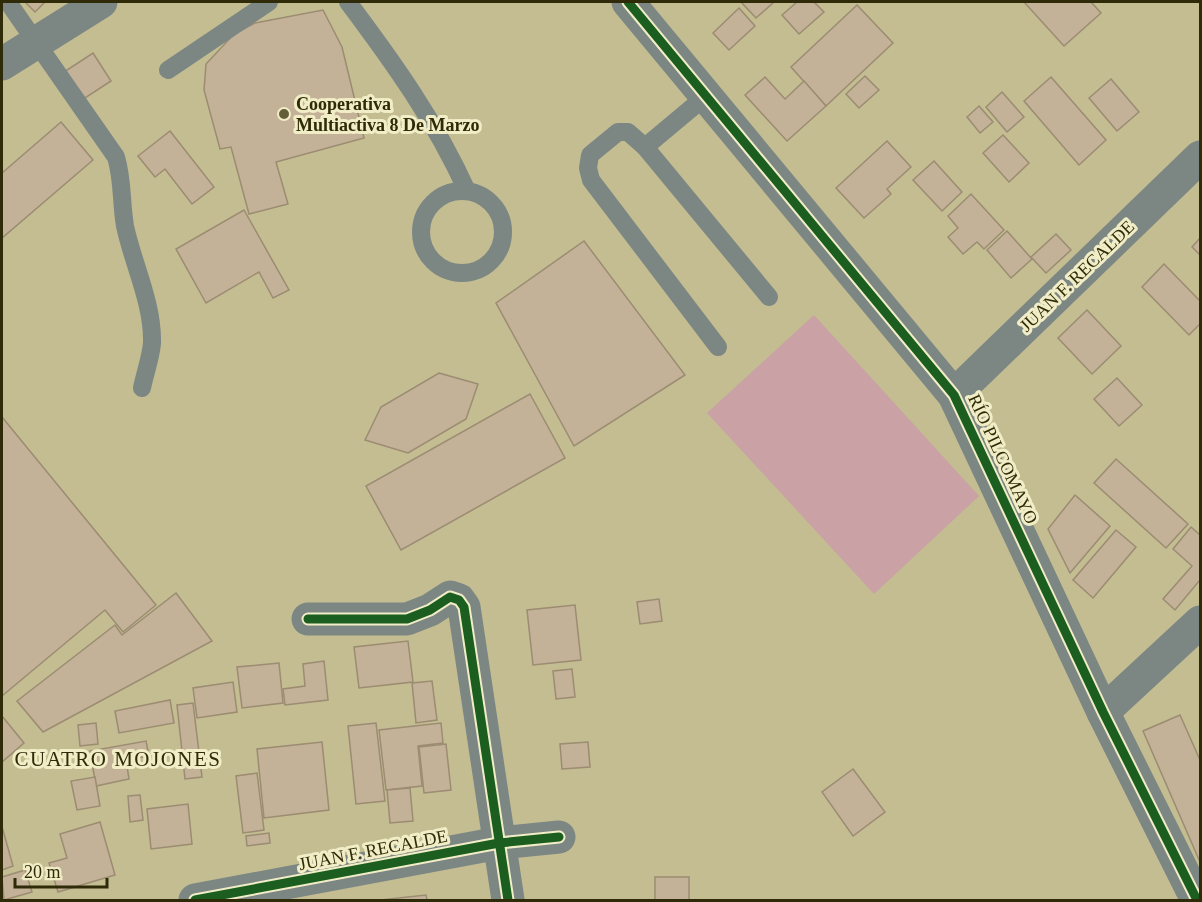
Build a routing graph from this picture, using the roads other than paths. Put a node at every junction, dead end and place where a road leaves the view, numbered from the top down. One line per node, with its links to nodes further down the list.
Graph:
1 (8, 2): 6 (lane)
2 (101, 2): 6 (street)
3 (269, 2): 8 (lane)
4 (348, 2): 12 (lane)
5 (628, 2): 9 (street, RÍO PILCOMAYO)
6 (36, 42): 7 (street); 15 (lane)
7 (2, 64)
8 (168, 70)
9 (706, 96): 10 (lane); 16 (street, RÍO PILCOMAYO)
10 (645, 147): 13 (lane); 14 (lane)
11 (1200, 157): 16 (street, JUAN F. RECALDE)
12 (466, 191): 12 (lane)
13 (769, 297)
14 (718, 347)
15 (142, 388)
16 (954, 394): 19 (street, RÍO PILCOMAYO)
17 (308, 619): 21 (street)
18 (1200, 622): 19 (street)
19 (1103, 712): 24 (street, RÍO PILCOMAYO)
20 (559, 837): 21 (street, JUAN F. RECALDE)
21 (499, 843): 22 (street, JUAN F. RECALDE); 23 (street)
22 (195, 900)
23 (508, 900)
24 (1197, 900)

